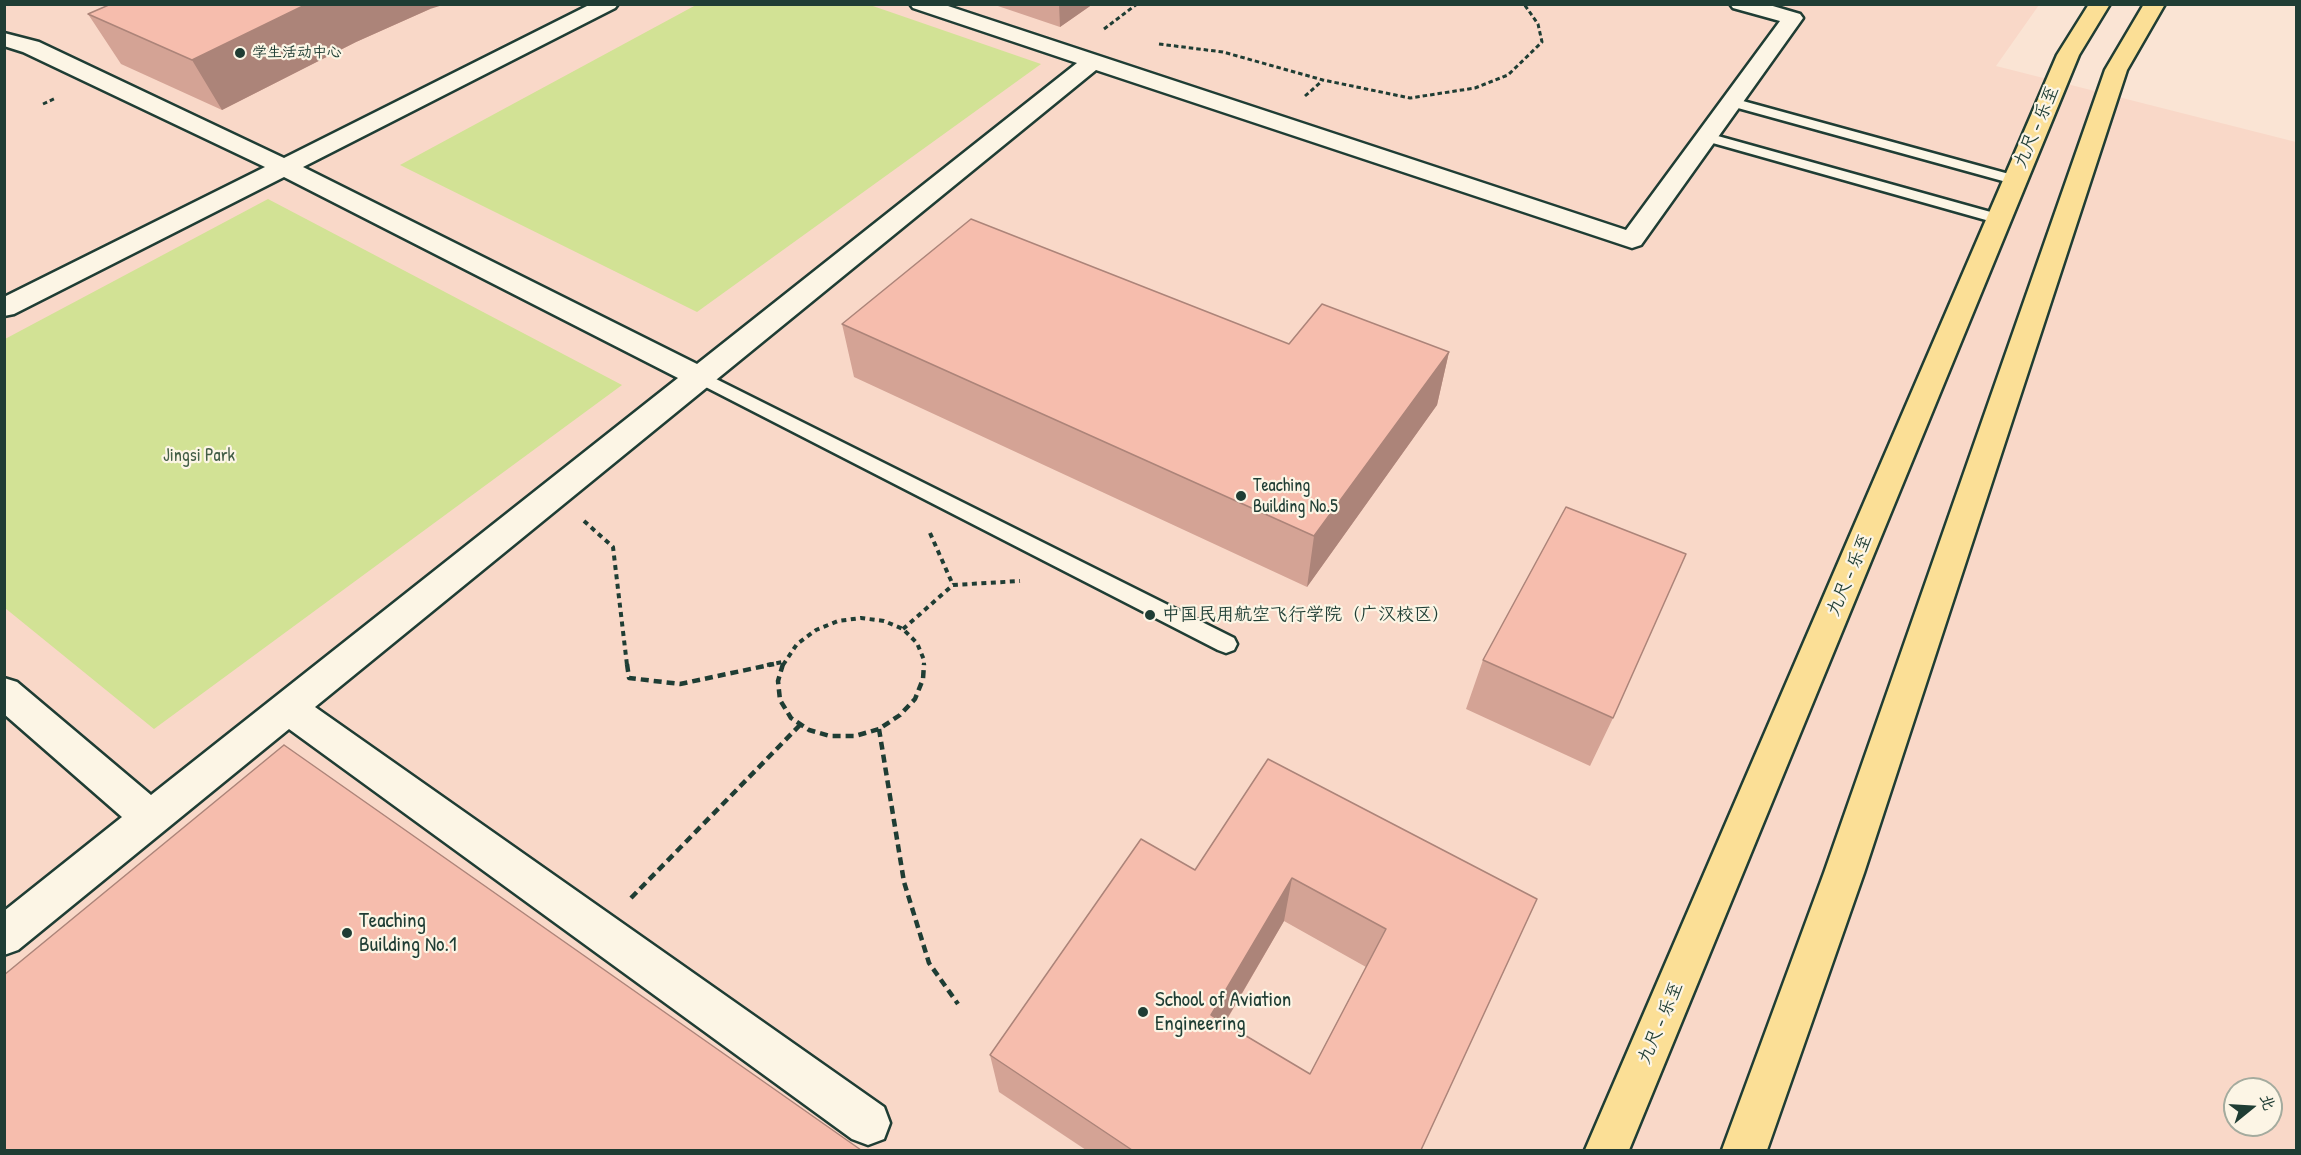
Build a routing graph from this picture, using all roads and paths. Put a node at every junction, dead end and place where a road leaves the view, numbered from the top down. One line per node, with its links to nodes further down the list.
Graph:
1 (608, 4): 12 (street)
2 (920, 4): 9 (street)
3 (1524, 4): 8 (path)
4 (1740, 4): 10 (street)
5 (2100, 4): 13 (main road, 九尺 - 乐至)
6 (2155, 4): 32 (main road)
7 (4, 39): 12 (street)
8 (1149, 43)
9 (1093, 62): 11 (street); 16 (street)
10 (1732, 102): 11 (street); 13 (lane)
11 (1707, 137): 14 (lane)
12 (284, 167): 15 (street); 16 (street)
13 (2015, 180): 14 (main road, 九尺 - 乐至)
14 (1999, 219): 31 (main road, 九尺 - 乐至)
15 (4, 308)
16 (700, 377): 17 (street); 20 (lane)
17 (554, 494): 21 (path); 23 (street)
18 (1023, 581): 19 (path)
19 (903, 629): 21 (path); 25 (path)
20 (1226, 644)
21 (784, 662): 24 (path)
22 (4, 692): 26 (street)
23 (288, 708): 26 (street); 27 (street)
24 (800, 725): 25 (path); 27 (path)
25 (879, 729): 29 (path)
26 (150, 818): 28 (street)
27 (599, 930): 30 (street)
28 (4, 936)
29 (958, 1004)
30 (868, 1123)
31 (1607, 1150)
32 (1744, 1150)

